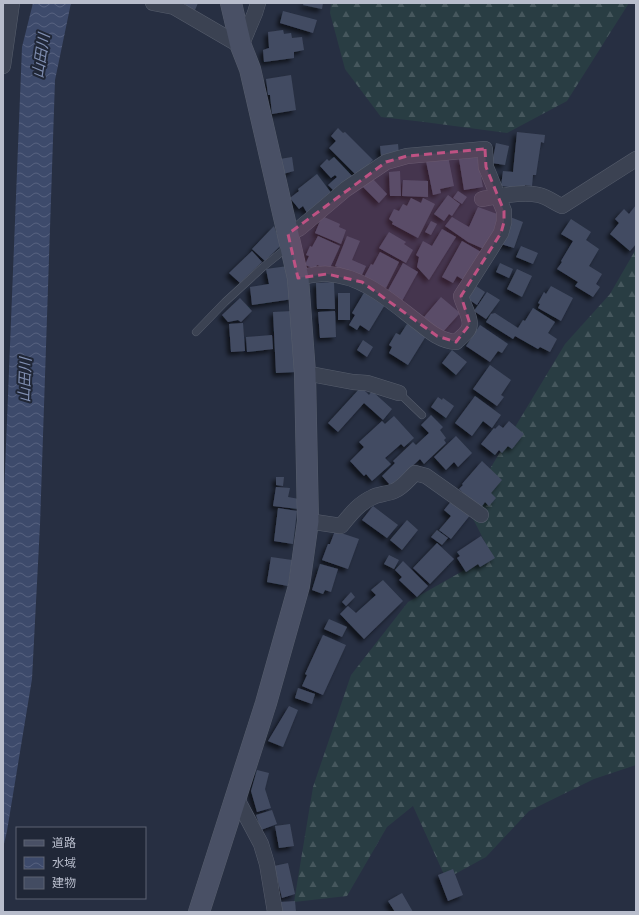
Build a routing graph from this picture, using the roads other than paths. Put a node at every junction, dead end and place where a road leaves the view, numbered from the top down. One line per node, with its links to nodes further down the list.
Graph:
1 (12, 3): 6 (street)
2 (153, 3): 5 (street)
3 (232, 3): 5 (street)
4 (258, 3): 5 (street)
5 (241, 46): 10 (street)
6 (3, 66)
7 (636, 159): 8 (street)
8 (497, 196): 9 (street); 10 (street); 11 (street)
9 (482, 199)
10 (289, 239): 11 (street); 12 (lane)
11 (298, 278): 13 (street)
12 (196, 332)
13 (305, 373): 14 (street); 17 (street)
14 (399, 393): 15 (lane)
15 (422, 414)
16 (481, 515): 17 (street)
17 (308, 521): 18 (street)
18 (236, 797): 19 (street); 20 (street)
19 (199, 912)
20 (275, 912)

